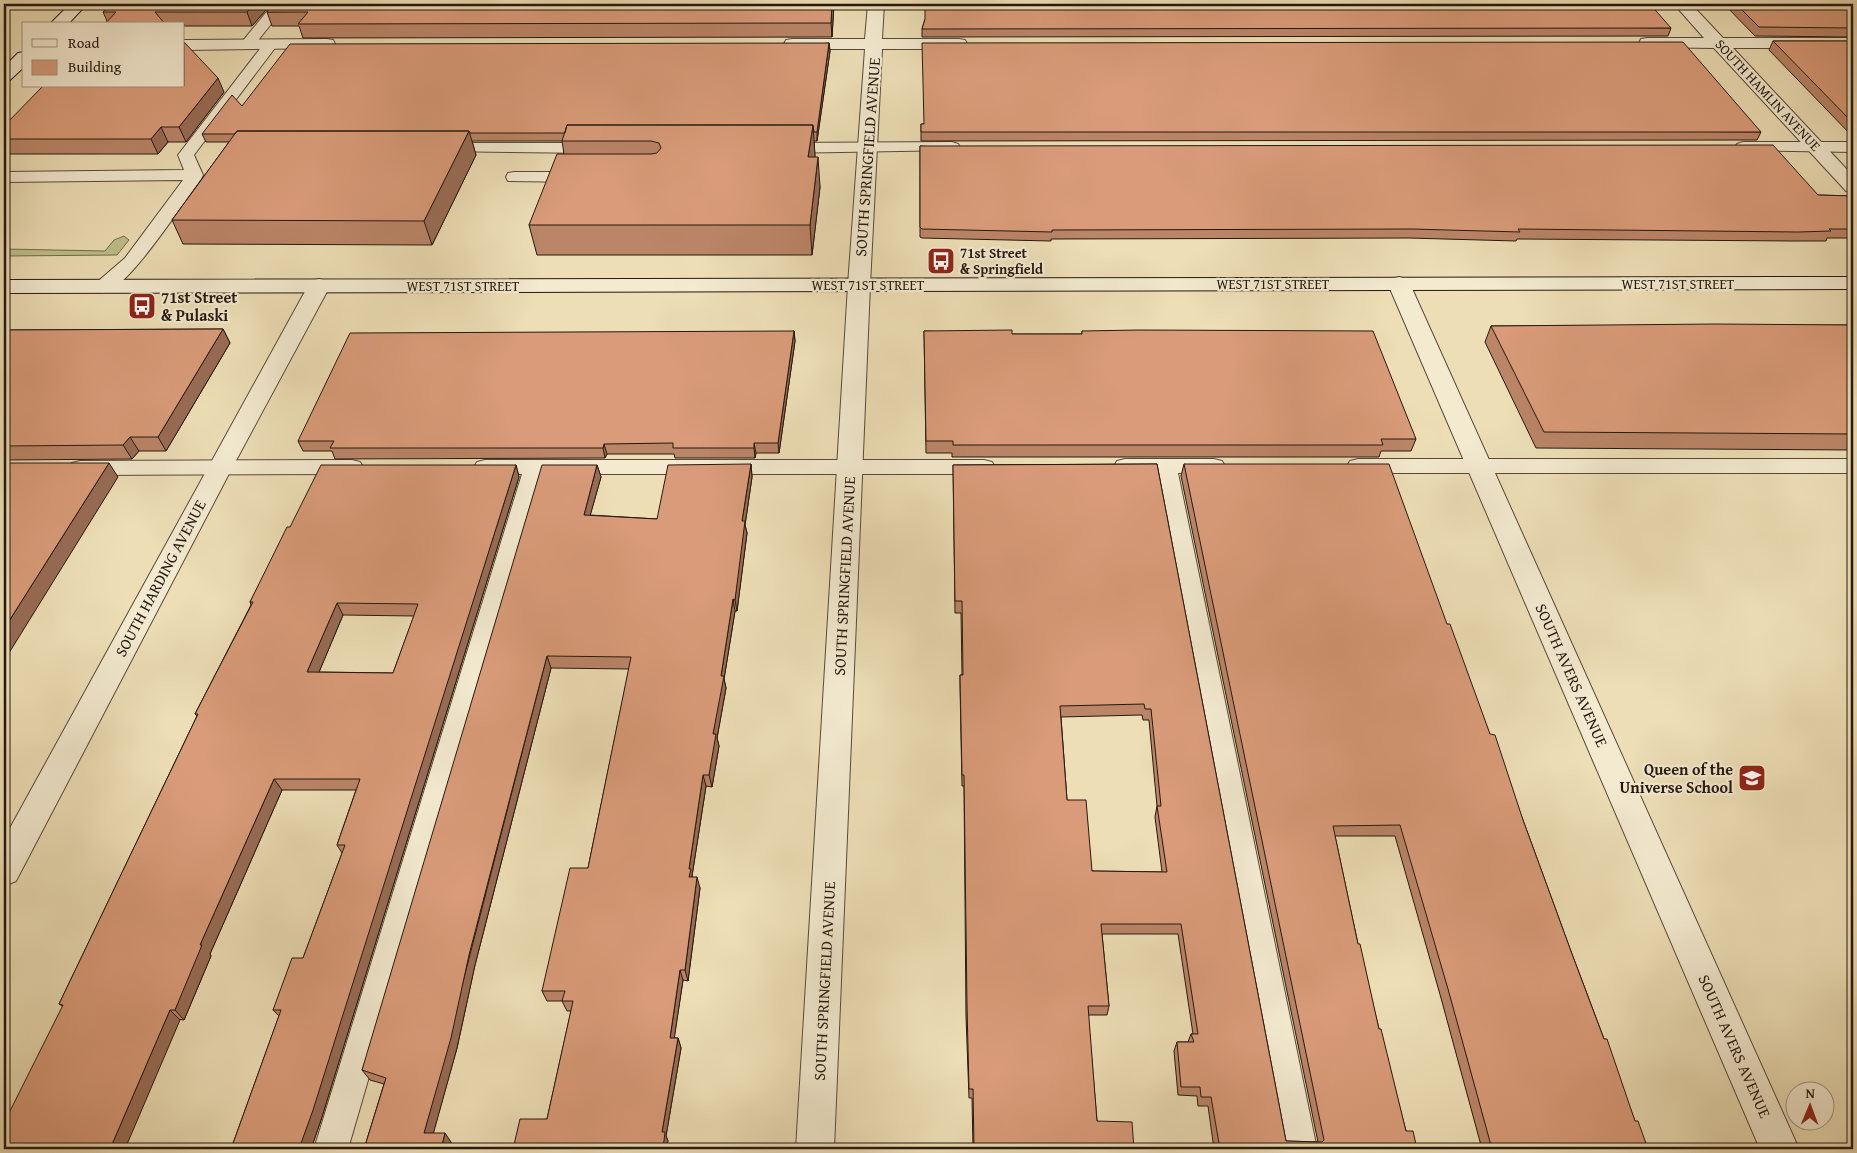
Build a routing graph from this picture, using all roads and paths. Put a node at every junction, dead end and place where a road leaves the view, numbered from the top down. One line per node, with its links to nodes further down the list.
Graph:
1 (79, 4): 5 (street)
2 (280, 4): 15 (lane)
3 (876, 4): 12 (street, SOUTH SPRINGFIELD AVENUE)
4 (1682, 4): 7 (street, SOUTH HAMLIN AVENUE)
5 (60, 22)
6 (1628, 43): 7 (street)
7 (1719, 43): 8 (street); 20 (street, SOUTH HAMLIN AVENUE)
8 (1853, 43)
9 (271, 44): 10 (street); 15 (street); 27 (lane)
10 (341, 44)
11 (779, 44): 12 (street)
12 (874, 44): 13 (street); 18 (street, SOUTH SPRINGFIELD AVENUE)
13 (972, 44)
14 (185, 45): 15 (street)
15 (247, 45)
16 (22, 59): 17 (street)
17 (4, 76)
18 (867, 147): 25 (lane); 26 (lane); 33 (street, SOUTH SPRINGFIELD AVENUE)
19 (1730, 147): 20 (lane)
20 (1816, 147): 21 (lane); 30 (street, SOUTH HAMLIN AVENUE)
21 (1853, 147)
22 (428, 148): 23 (lane)
23 (594, 148): 24 (lane); 29 (lane)
24 (614, 148)
25 (770, 148)
26 (970, 148)
27 (195, 175): 28 (lane); 36 (lane)
28 (4, 177)
29 (514, 177)
30 (1853, 186)
31 (1853, 283): 32 (street, WEST 71ST STREET)
32 (1399, 284): 33 (street, WEST 71ST STREET); 42 (street, SOUTH AVERS AVENUE)
33 (859, 285): 34 (street, WEST 71ST STREET); 47 (street, SOUTH SPRINGFIELD AVENUE)
34 (319, 286): 36 (street, WEST 71ST STREET); 49 (street, SOUTH HARDING AVENUE)
35 (4, 287): 36 (street, WEST 71ST STREET)
36 (103, 287)
37 (1006, 466): 47 (lane)
38 (1106, 466): 39 (lane)
39 (1166, 466): 40 (lane); 53 (lane)
40 (1236, 466)
41 (1336, 466): 42 (lane)
42 (1481, 466): 43 (lane); 54 (street, SOUTH AVERS AVENUE)
43 (1853, 466)
44 (376, 467): 49 (lane)
45 (466, 467): 46 (lane)
46 (535, 467): 47 (lane); 51 (lane)
47 (850, 467): 52 (street, SOUTH SPRINGFIELD AVENUE)
48 (62, 468): 49 (lane)
49 (219, 468): 50 (street, SOUTH HARDING AVENUE)
50 (4, 871)
51 (331, 1149)
52 (815, 1149)
53 (1300, 1149)
54 (1780, 1149)

